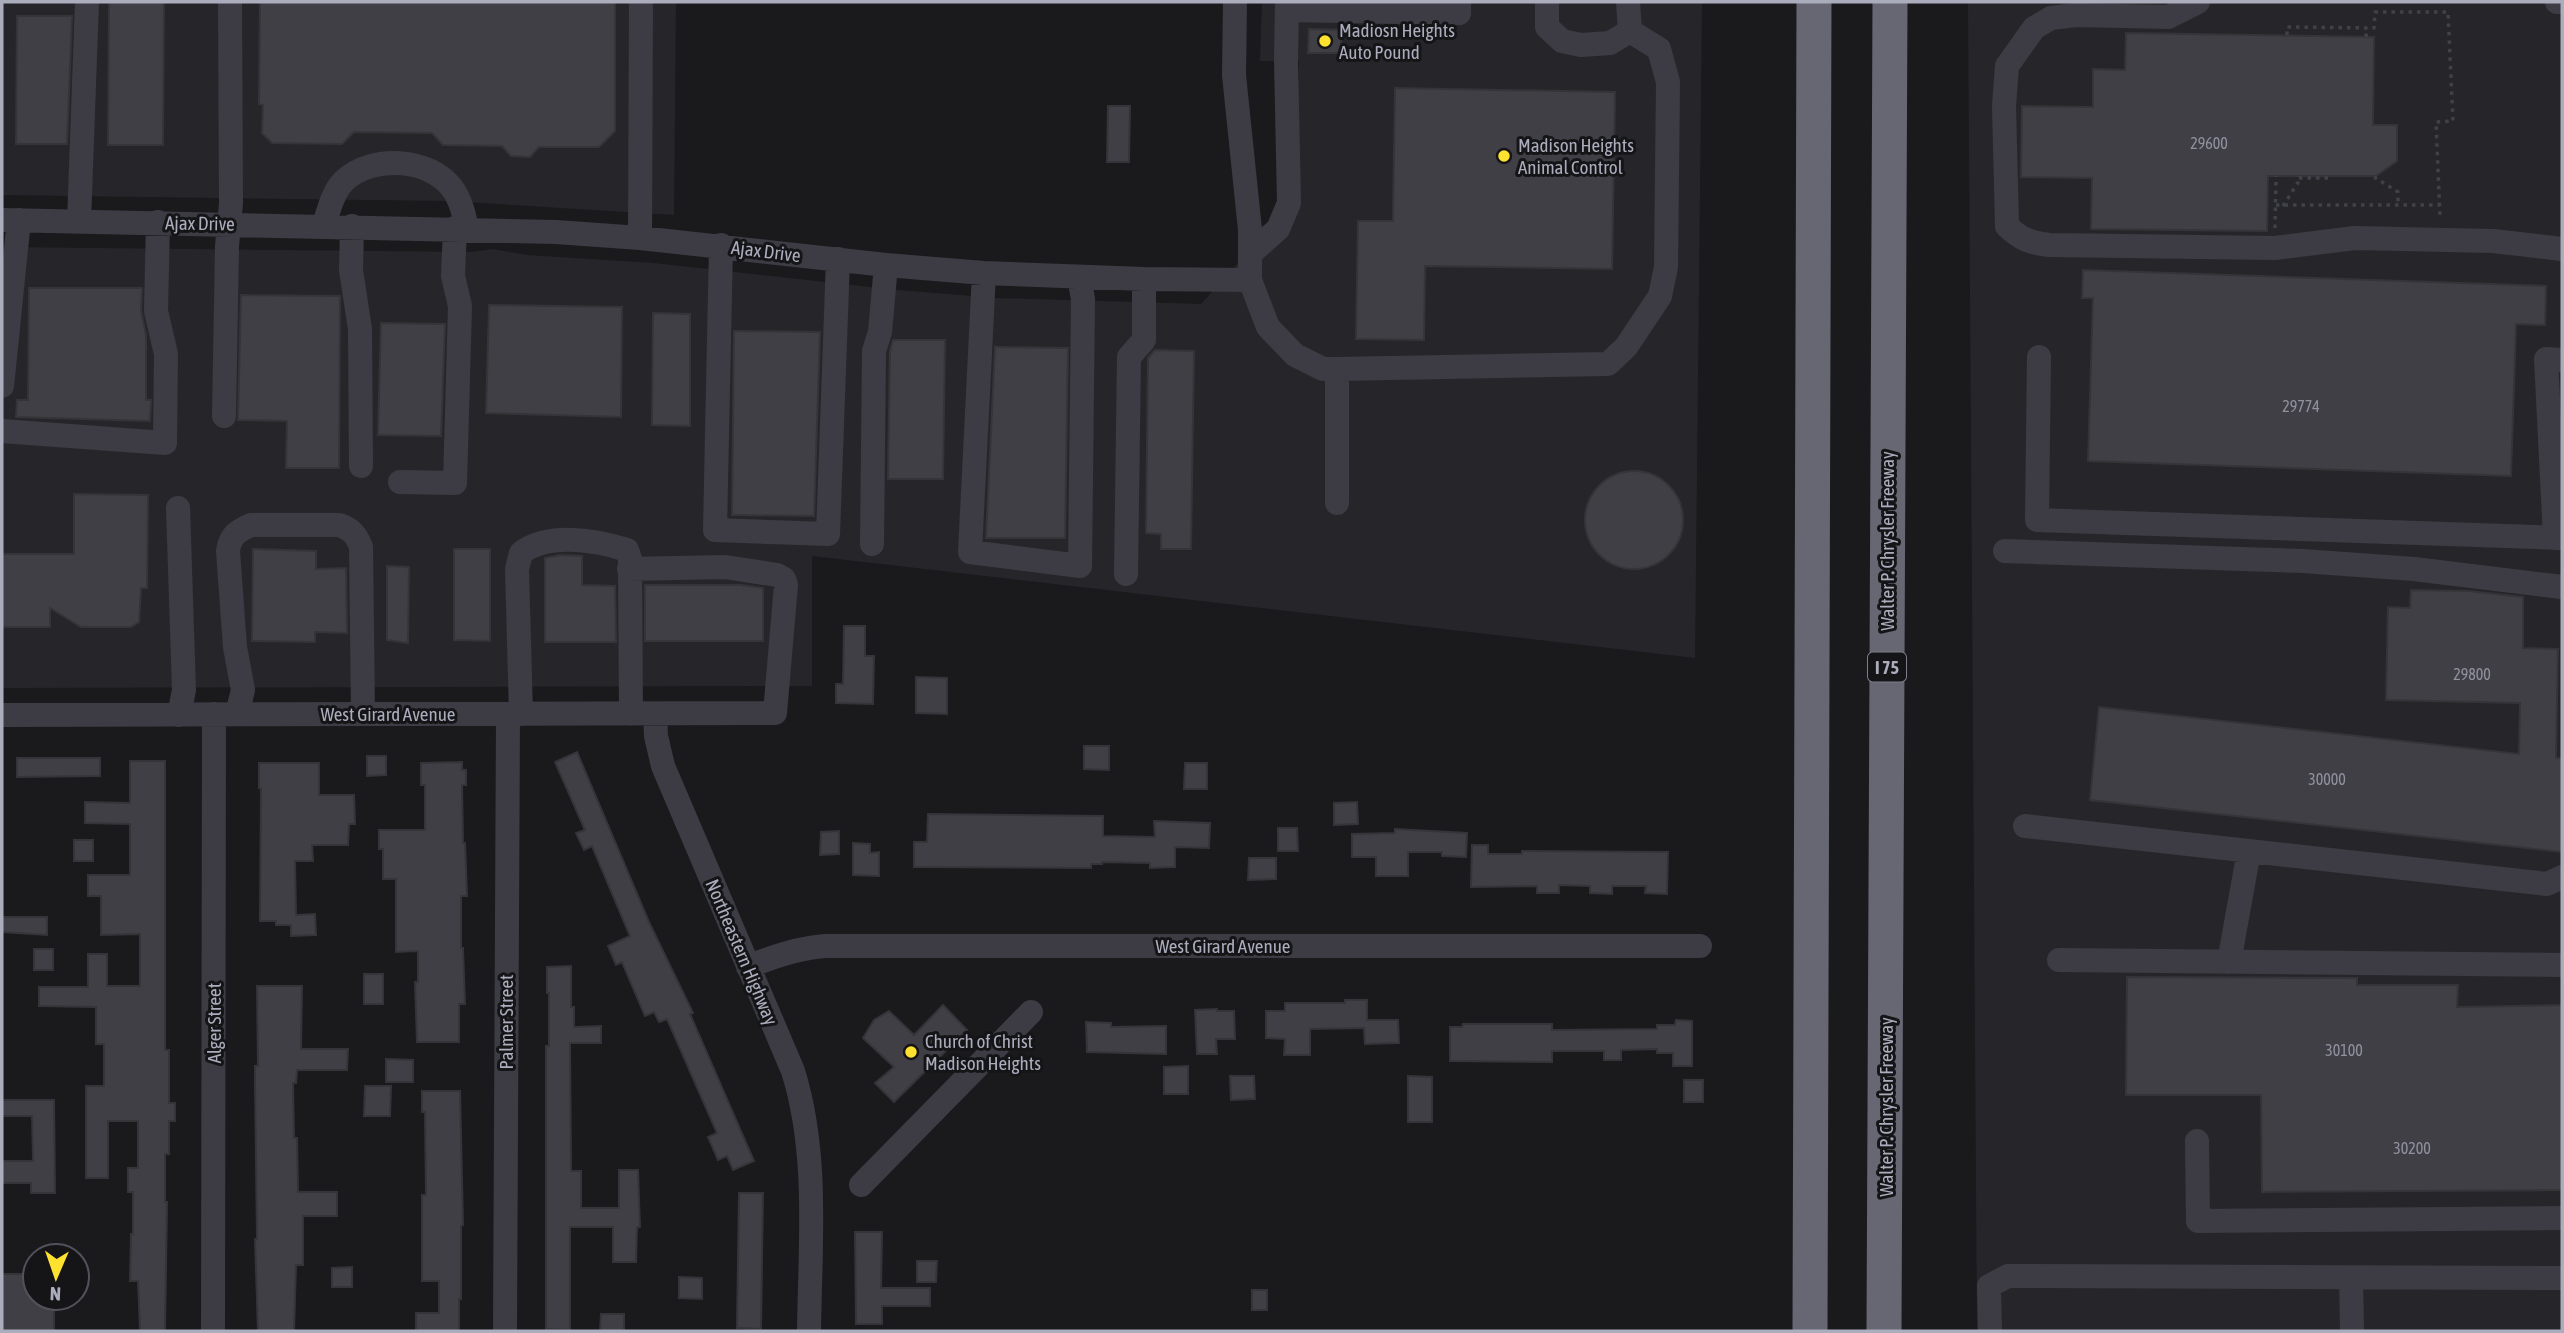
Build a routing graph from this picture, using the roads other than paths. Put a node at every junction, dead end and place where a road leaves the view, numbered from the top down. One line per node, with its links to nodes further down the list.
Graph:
1 (87, 2): 16 (street)
2 (229, 2): 18 (street)
3 (641, 2): 22 (street)
4 (1236, 2): 25 (street)
5 (1459, 2): 13 (street)
6 (1547, 2): 14 (street)
7 (1628, 2): 14 (street)
8 (1814, 2): 71 (highway)
9 (1890, 2): 72 (highway, Walter P. Chrysler Freeway / I 75)
10 (2198, 2): 24 (street)
11 (2557, 2): 12 (street)
12 (2562, 2)
13 (1287, 6): 25 (street)
14 (1630, 31): 34 (street)
15 (10, 220): 16 (street, Ajax Drive); 35 (street)
16 (79, 221): 17 (street, Ajax Drive)
17 (158, 222): 18 (street, Ajax Drive); 37 (street)
18 (229, 224): 19 (street, Ajax Drive); 36 (street)
19 (324, 225): 20 (street, Ajax Drive); 21 (street)
20 (352, 226): 21 (street, Ajax Drive); 38 (street)
21 (461, 229): 22 (street, Ajax Drive); 39 (street)
22 (640, 237): 23 (street, Ajax Drive)
23 (721, 245): 26 (street, Ajax Drive); 26 (street)
24 (2562, 249)
25 (1250, 254): 31 (street)
26 (838, 259): 27 (street, Ajax Drive)
27 (886, 265): 28 (street, Ajax Drive); 43 (street)
28 (984, 272): 29 (street, Ajax Drive); 29 (street)
29 (1079, 277): 30 (street, Ajax Drive)
30 (1144, 279): 31 (street, Ajax Drive); 46 (street)
31 (1250, 280): 34 (street)
32 (2039, 357): 42 (street)
33 (2562, 360): 42 (street)
34 (1337, 369): 40 (street)
35 (2, 386)
36 (224, 416)
37 (2, 431)
38 (361, 466)
39 (400, 482)
40 (1337, 503)
41 (178, 508): 53 (street)
42 (2558, 538)
43 (872, 544)
44 (2005, 551): 47 (street)
45 (629, 569): 50 (street, Palmer Street); 51 (street, Northeastern Highway); 51 (street, West Girard Avenue)
46 (1126, 574)
47 (2562, 587)
48 (225, 714): 49 (street, West Girard Avenue); 49 (street, Alger Street); 53 (street, West Girard Avenue); 68 (street, Alger Street)
49 (363, 714): 50 (street, West Girard Avenue)
50 (514, 714): 51 (street, West Girard Avenue); 69 (street, Palmer Street)
51 (643, 714): 61 (street, Northeastern Highway)
52 (2, 715): 53 (street, West Girard Avenue)
53 (179, 715)
54 (2025, 826): 55 (street)
55 (2249, 851): 56 (street); 59 (street)
56 (2562, 877)
57 (1700, 946): 61 (street, West Girard Avenue)
58 (2059, 960): 59 (street)
59 (2229, 962): 60 (street)
60 (2562, 965)
61 (748, 967): 70 (street, Northeastern Highway)
62 (1031, 1012): 64 (street)
63 (2197, 1141): 65 (street)
64 (861, 1185)
65 (2562, 1218)
66 (2351, 1278): 67 (street); 73 (street); 74 (street)
67 (2562, 1278)
68 (213, 1331)
69 (505, 1331)
70 (809, 1331)
71 (1810, 1331)
72 (1884, 1331)
73 (1990, 1331)
74 (2352, 1331)

